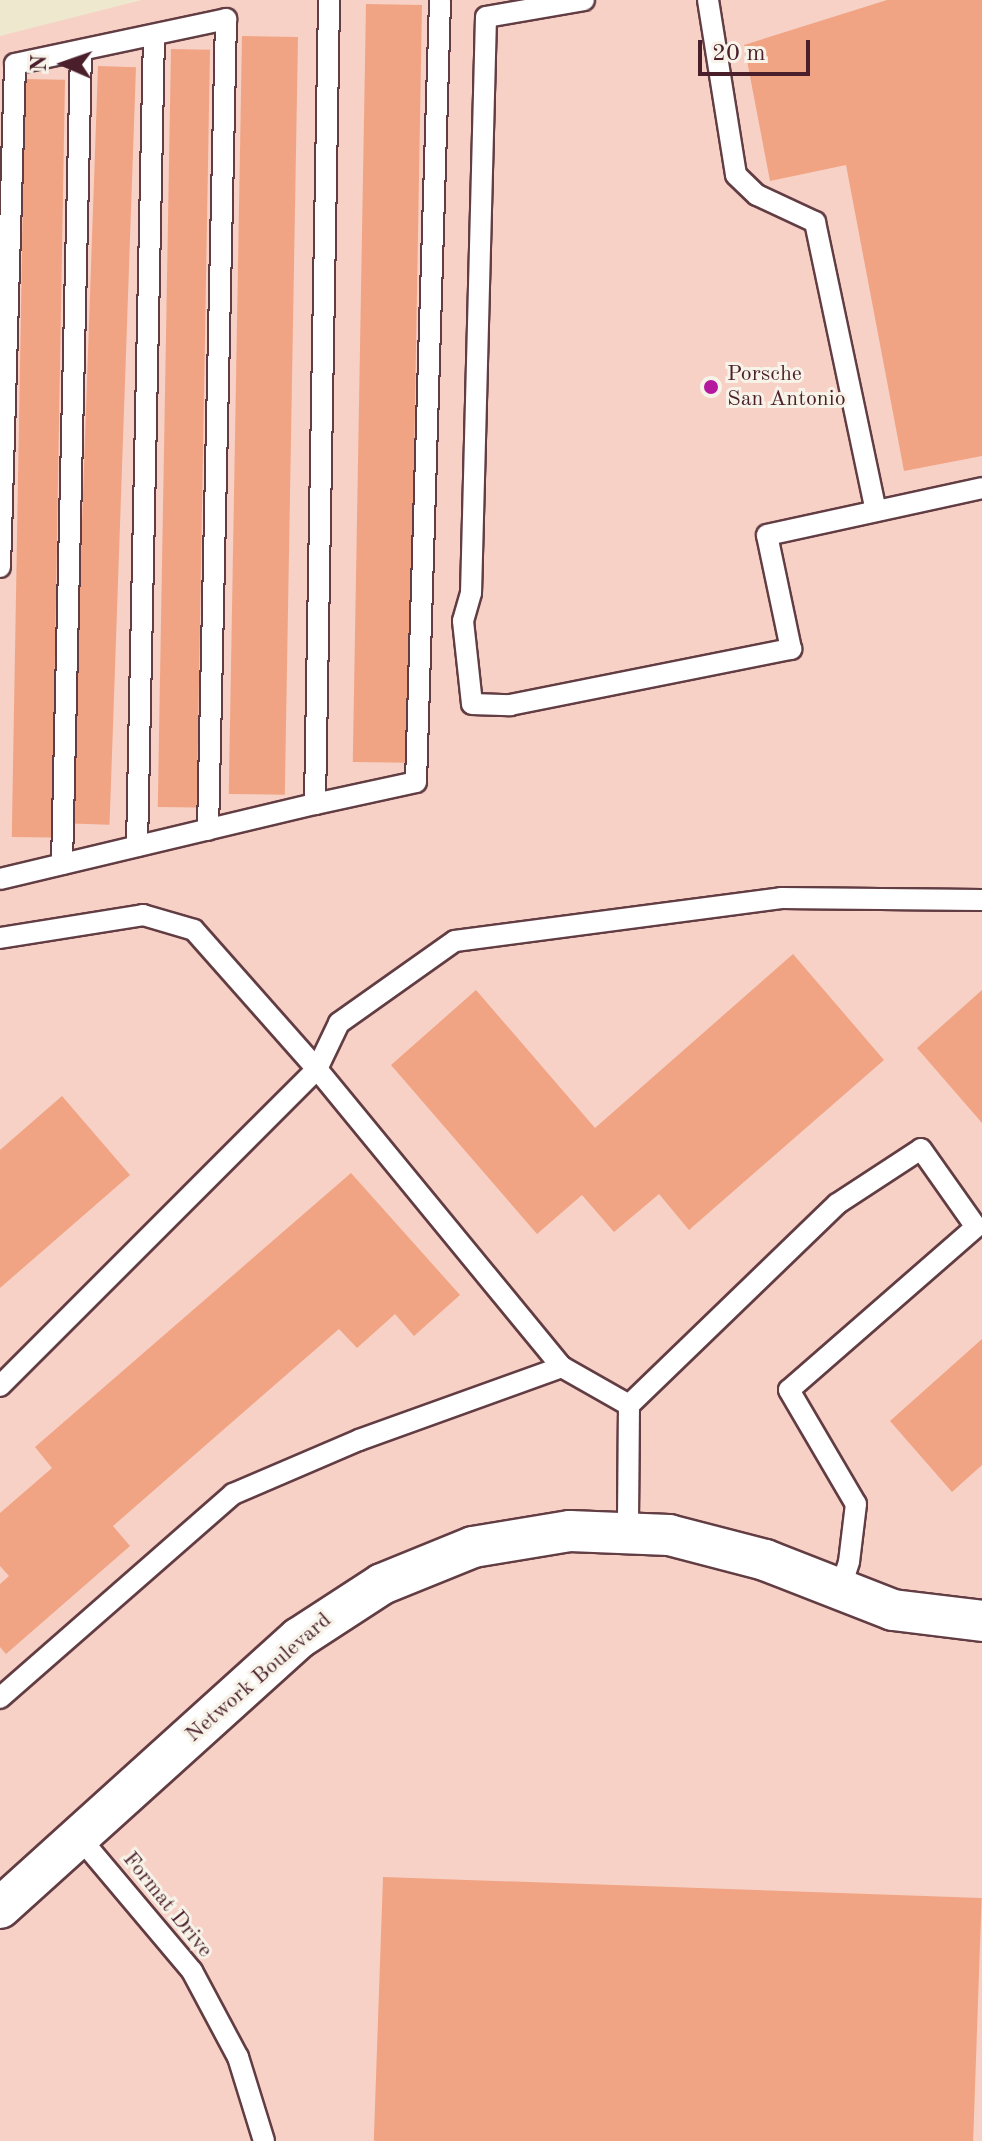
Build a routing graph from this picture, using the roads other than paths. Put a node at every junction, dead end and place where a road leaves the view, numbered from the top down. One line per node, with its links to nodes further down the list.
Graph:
1 (329, 0): 10 (lane)
2 (440, 0): 10 (lane)
3 (584, 0): 8 (lane)
4 (708, 0): 8 (lane)
5 (154, 35): 6 (lane); 11 (lane); 12 (lane)
6 (81, 51): 9 (lane); 13 (lane)
7 (982, 488): 8 (lane)
8 (876, 511)
9 (0, 567)
10 (315, 804): 11 (lane)
11 (208, 830): 12 (lane)
12 (137, 846): 13 (lane)
13 (62, 864): 14 (lane)
14 (0, 879)
15 (982, 900): 17 (lane)
16 (0, 938): 17 (lane)
17 (317, 1069): 18 (lane); 19 (lane)
18 (562, 1367): 20 (lane); 24 (lane)
19 (0, 1386)
20 (629, 1405): 21 (lane); 22 (lane)
21 (628, 1531): 22 (street, Network Boulevard); 25 (street, Network Boulevard)
22 (839, 1592): 23 (street, Network Boulevard)
23 (982, 1621)
24 (0, 1698)
25 (80, 1838): 26 (street, Network Boulevard); 27 (lane, Format Drive)
26 (0, 1908)
27 (264, 2141)

